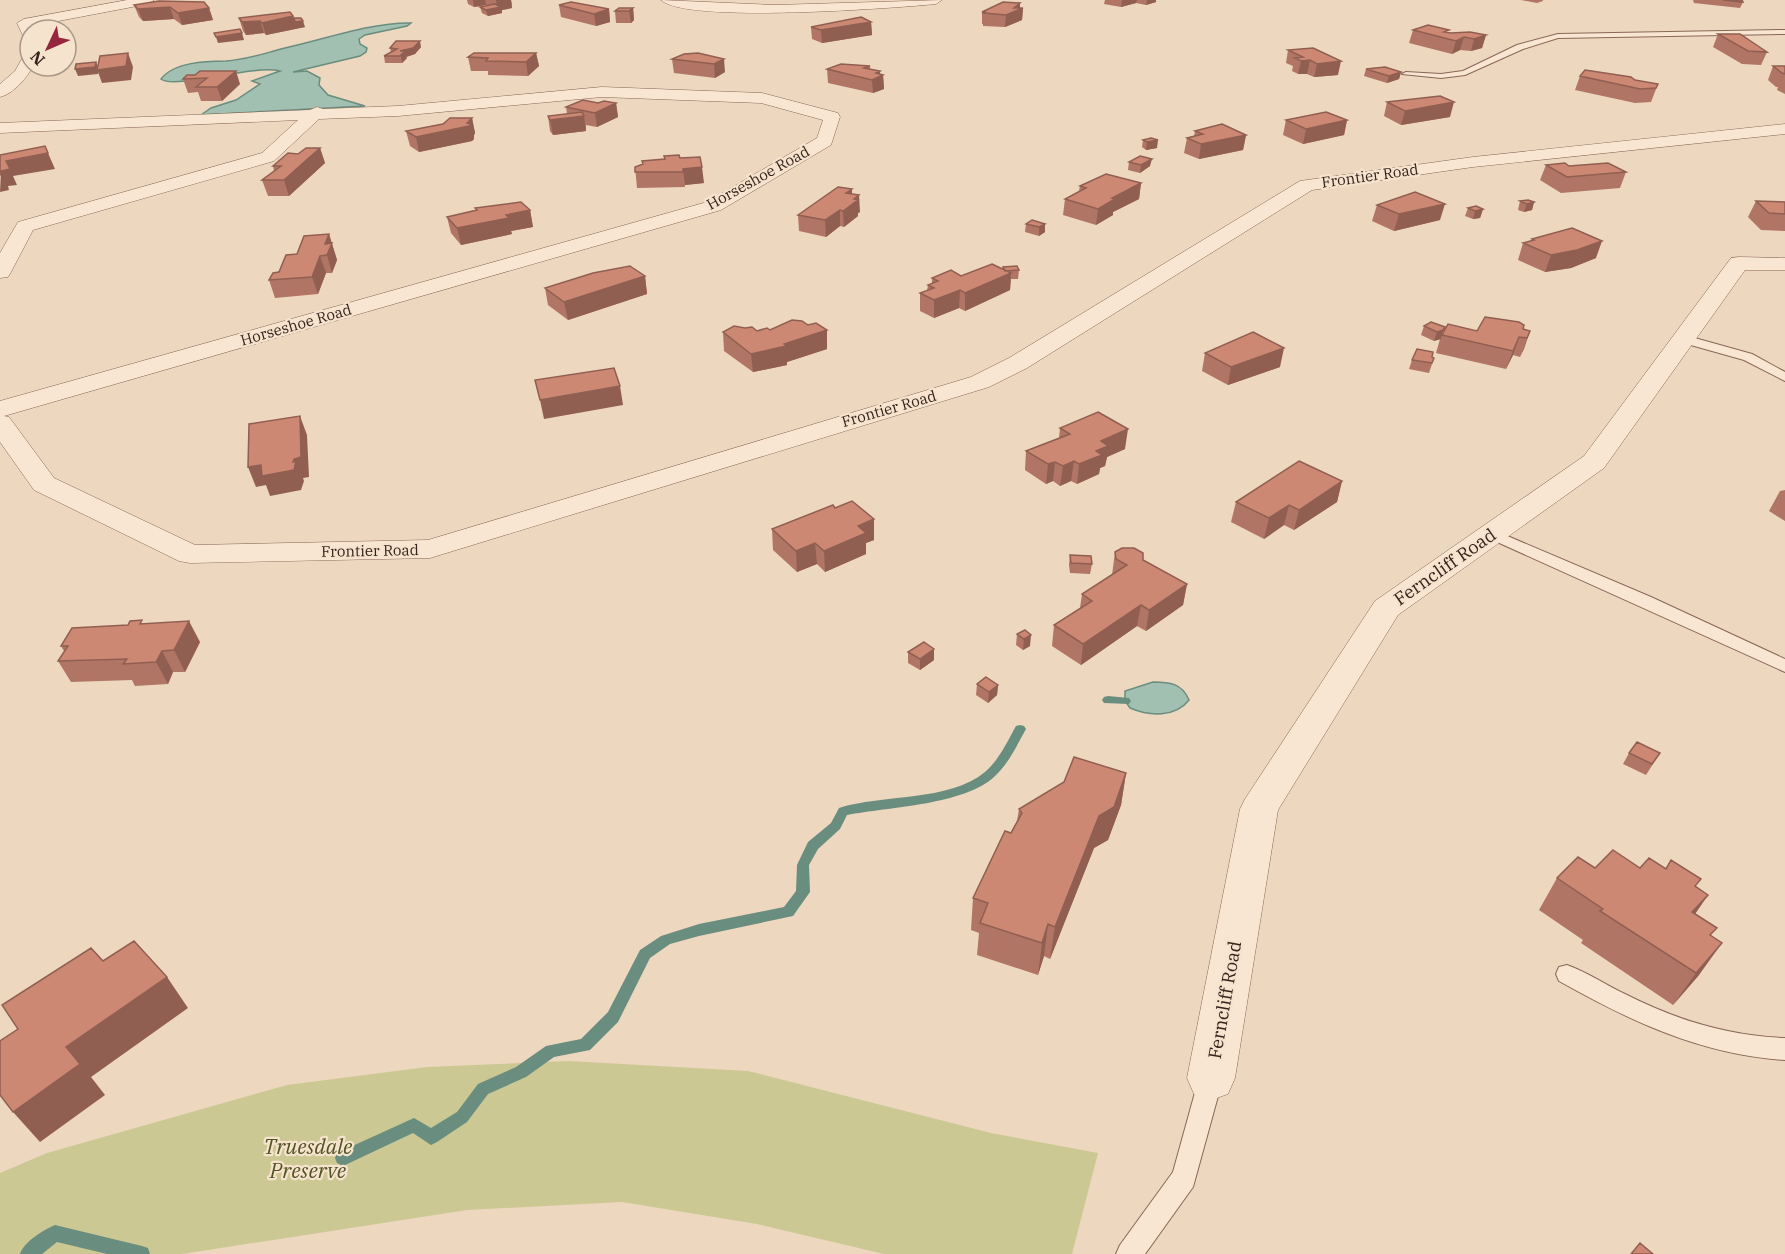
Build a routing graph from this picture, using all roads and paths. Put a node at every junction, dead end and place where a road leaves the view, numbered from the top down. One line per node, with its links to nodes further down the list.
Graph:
1 (148, 0): 4 (street)
2 (667, 0): 3 (street)
3 (936, 0)
4 (51, 18)
5 (1785, 32): 6 (lane)
6 (1406, 74)
7 (18, 76): 8 (street)
8 (0, 92)
9 (317, 112): 10 (street, Horseshoe Road); 13 (street); 16 (street, Horseshoe Road)
10 (0, 128)
11 (1785, 129): 17 (street, Frontier Road)
12 (1785, 264): 14 (street, Ferncliff Road)
13 (0, 272)
14 (1684, 339): 15 (lane); 18 (street, Ferncliff Road)
15 (1785, 377)
16 (0, 409)
17 (0, 423)
18 (1491, 534): 19 (lane); 22 (street, Ferncliff Road)
19 (1785, 666)
20 (1567, 974): 21 (lane)
21 (1785, 1049)
22 (1211, 1078): 23 (lane)
23 (1129, 1254)

